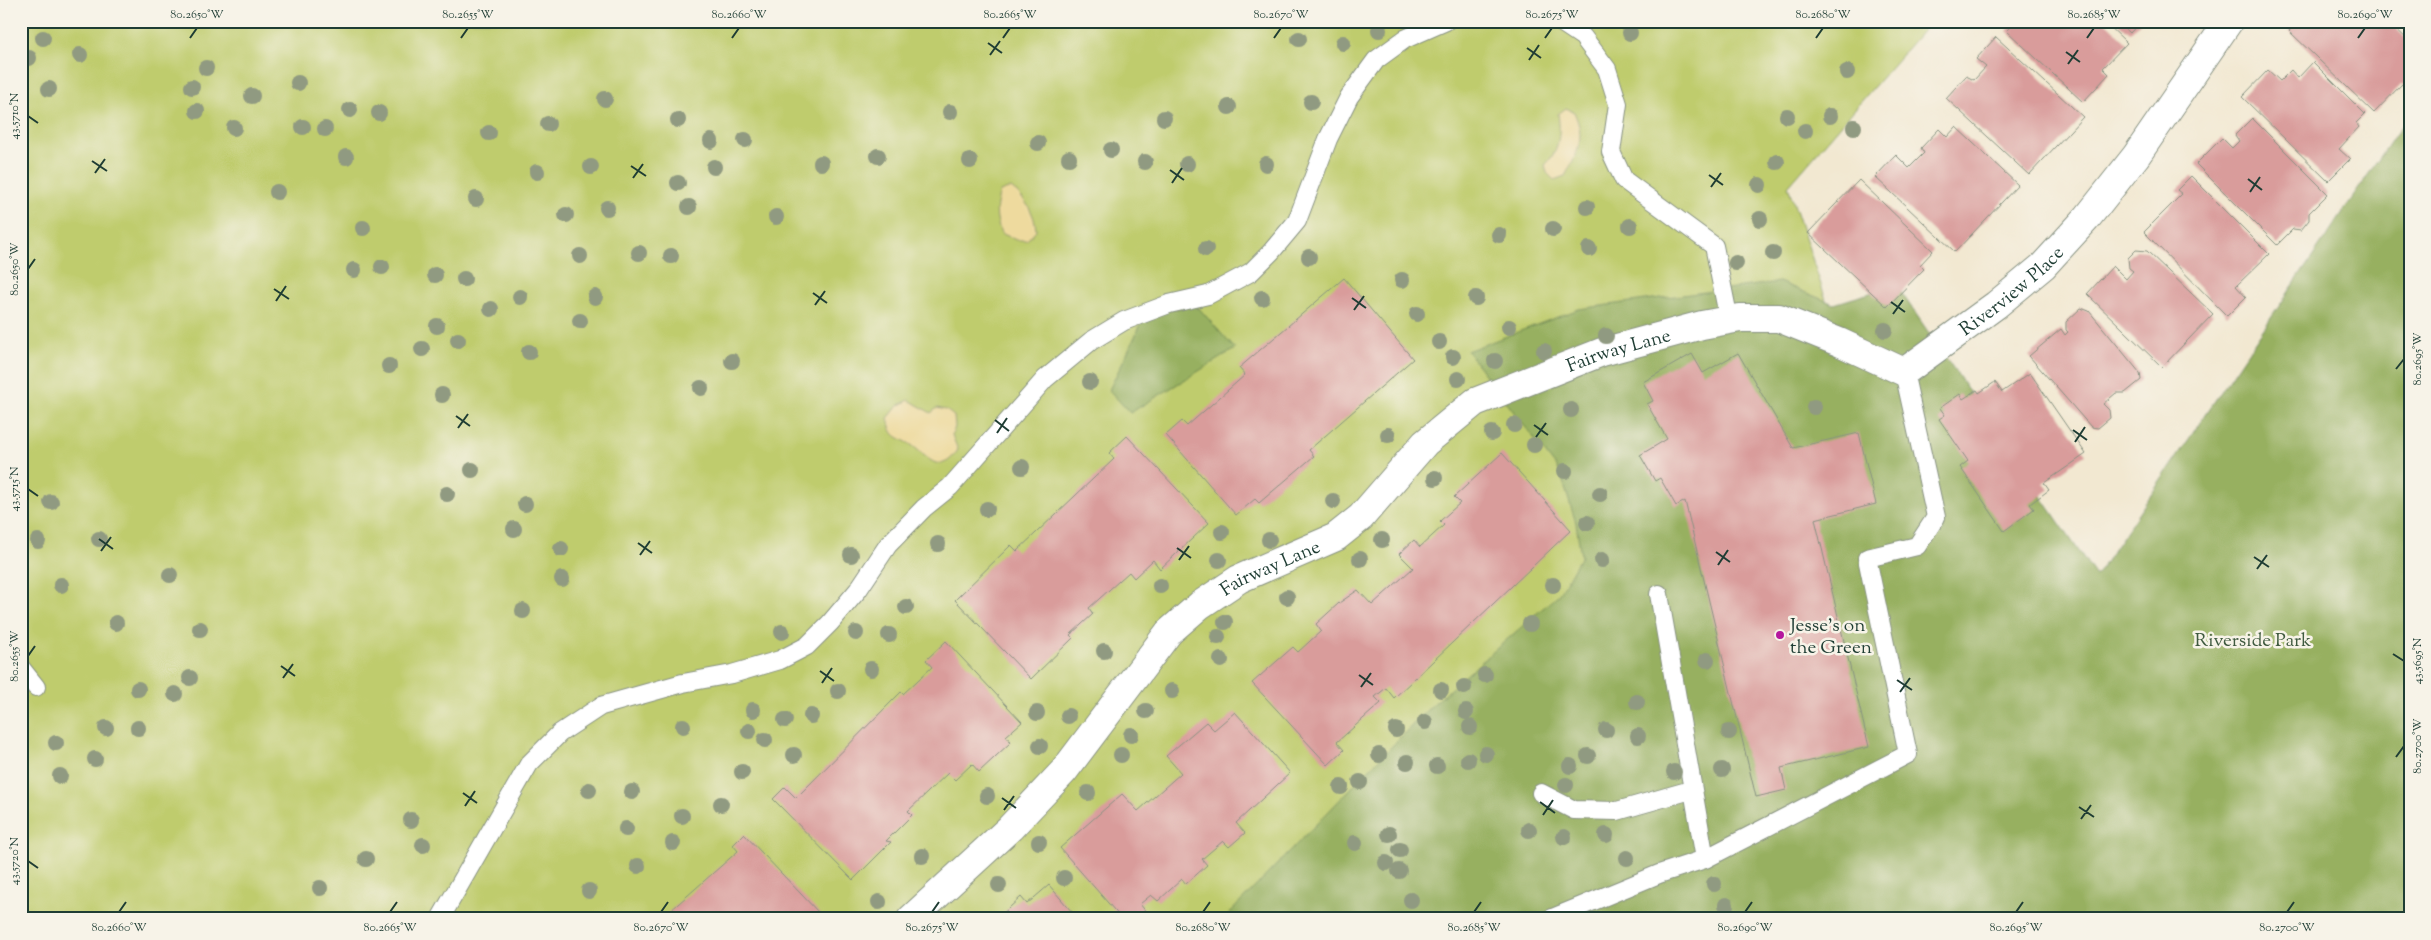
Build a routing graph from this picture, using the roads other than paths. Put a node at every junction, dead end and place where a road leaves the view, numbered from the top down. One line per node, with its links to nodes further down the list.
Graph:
1 (1446, 21): 12 (lane)
2 (1559, 21): 4 (lane)
3 (2229, 21): 5 (street, Riverview Place)
4 (1729, 320): 5 (street); 13 (street, Fairway Lane)
5 (1904, 372): 11 (lane)
6 (1659, 594): 9 (lane)
7 (21, 668): 8 (lane)
8 (36, 686)
9 (1691, 790): 10 (lane); 11 (lane)
10 (1541, 793)
11 (1705, 859): 14 (lane)
12 (440, 919)
13 (911, 919)
14 (1550, 919)

